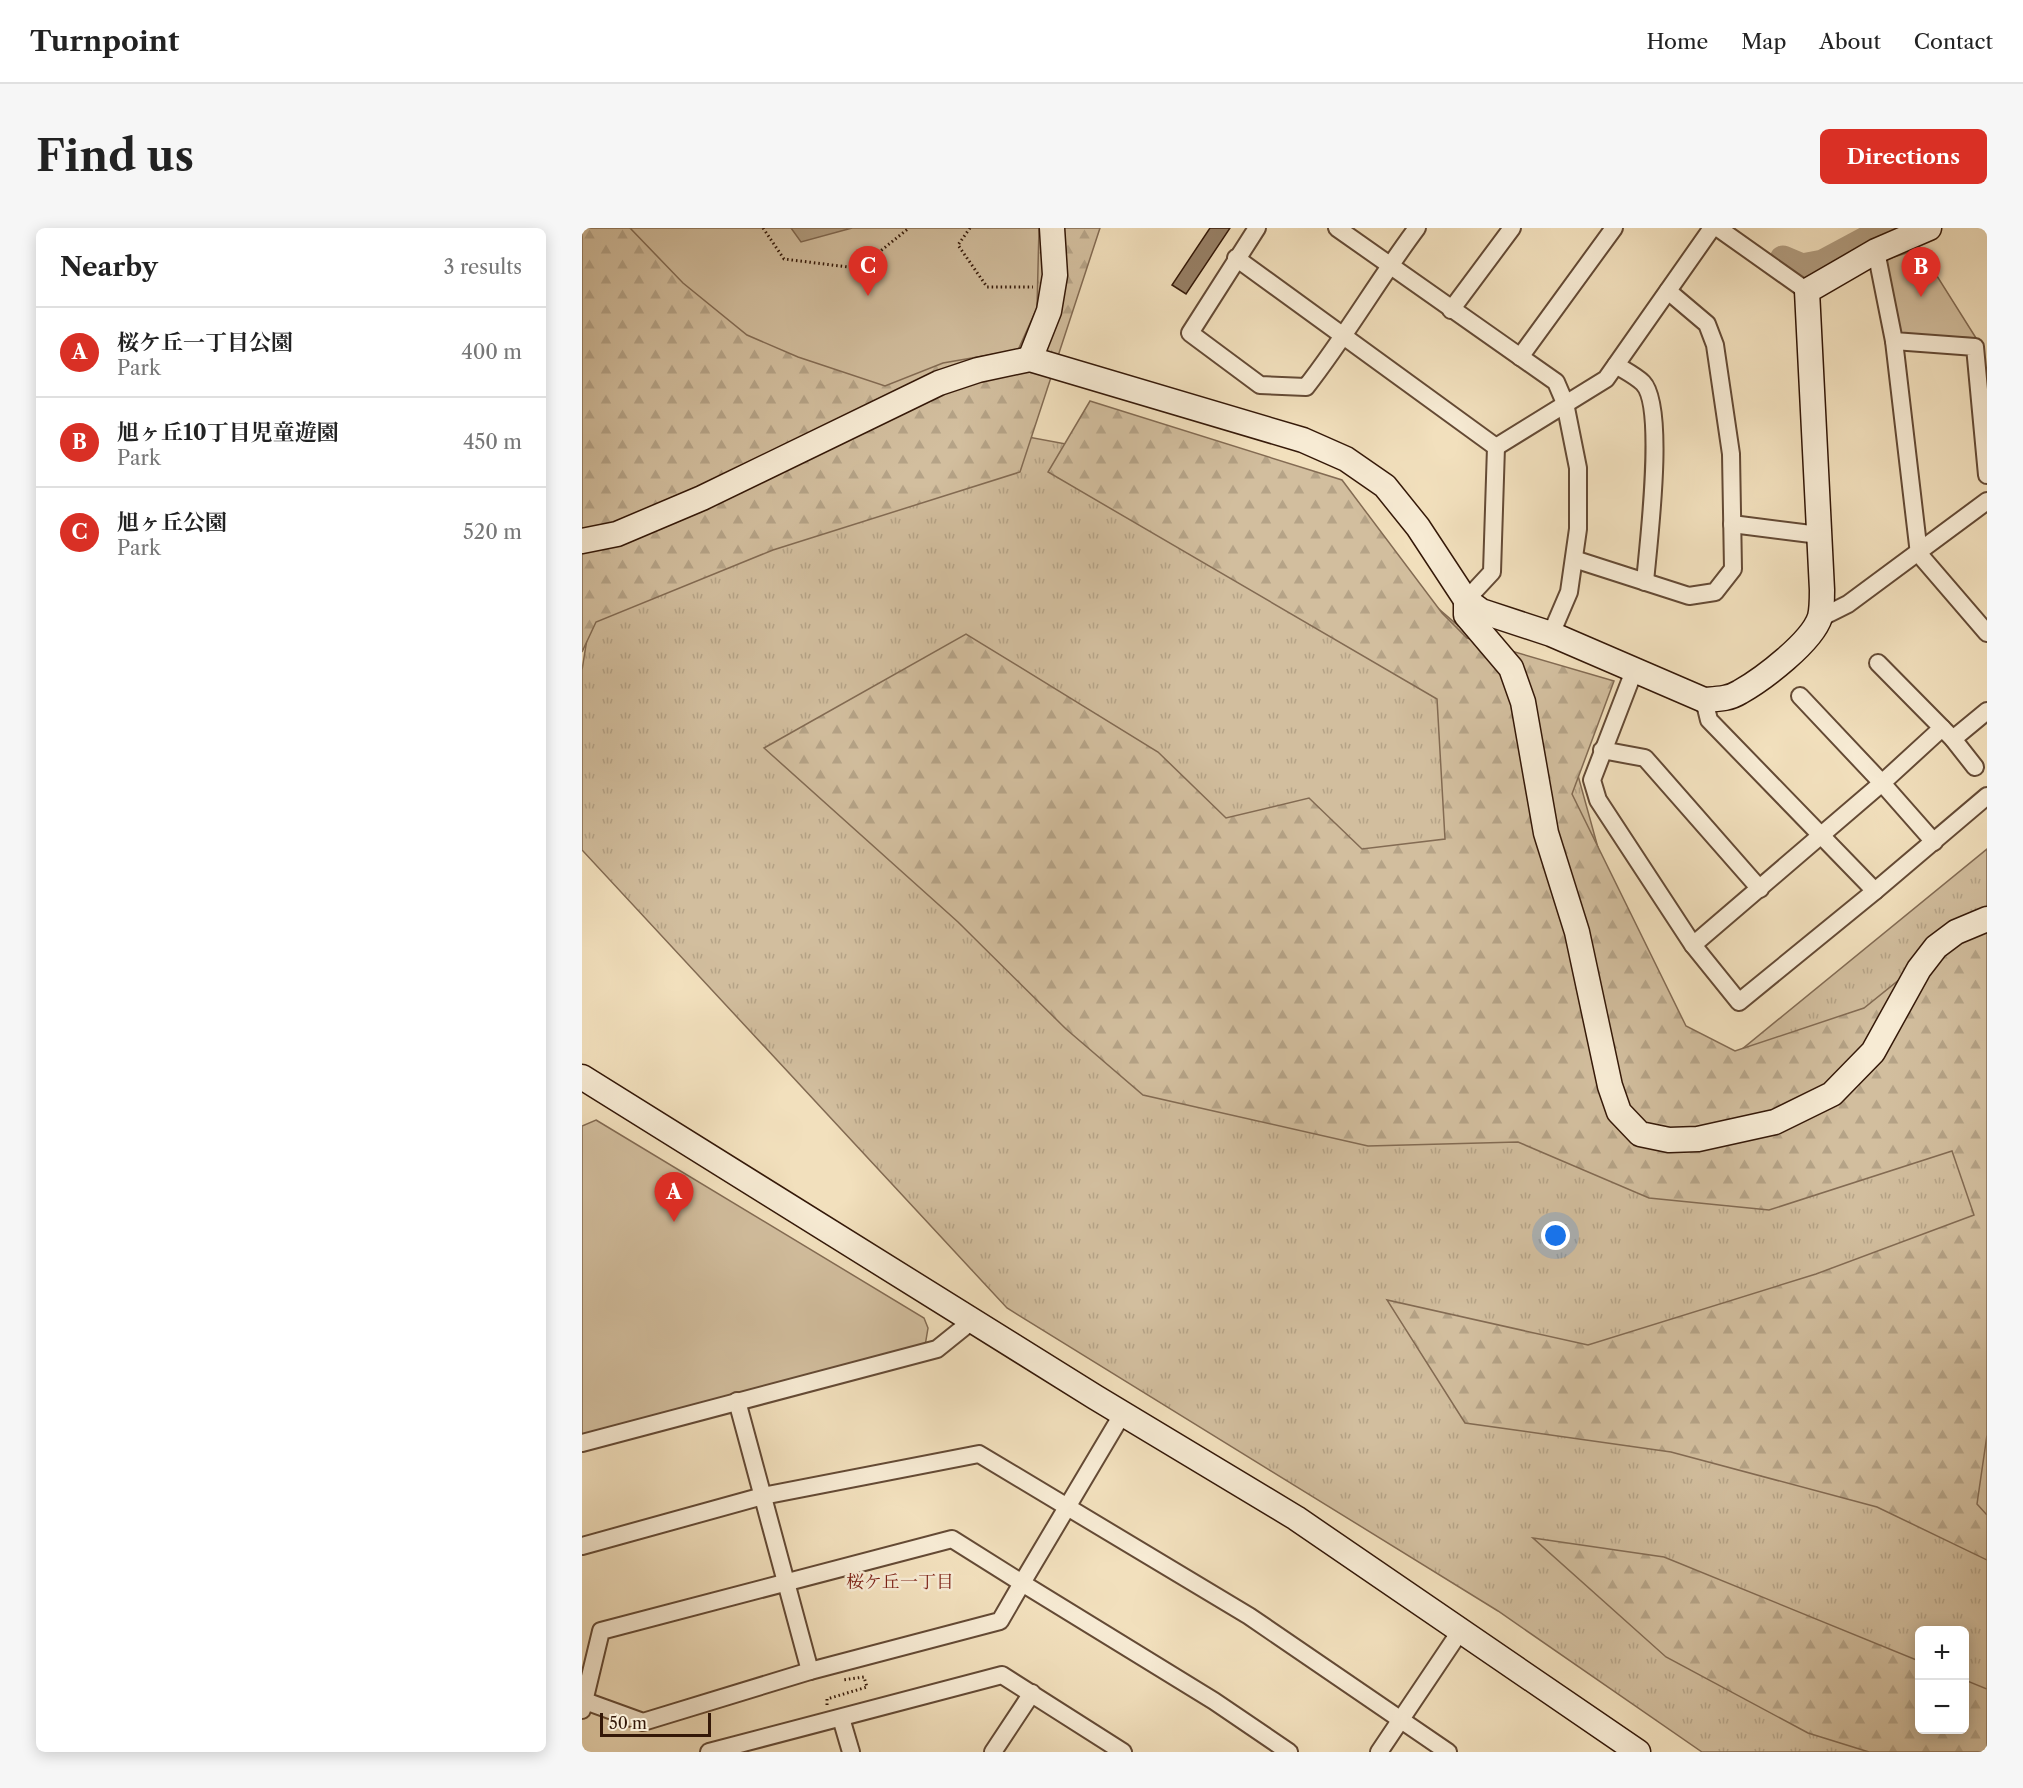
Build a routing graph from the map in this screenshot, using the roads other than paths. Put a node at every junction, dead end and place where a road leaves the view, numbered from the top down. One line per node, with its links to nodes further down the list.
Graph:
1 (1052, 228): 19 (street)
2 (1257, 228): 11 (street)
3 (1337, 228): 12 (street)
4 (1417, 228): 12 (street)
5 (1512, 228): 15 (street)
6 (1614, 228): 18 (street)
7 (1712, 228): 13 (street)
8 (1718, 228): 14 (street)
9 (1929, 228): 10 (street)
10 (1876, 251): 14 (street); 17 (street)
11 (1236, 258): 16 (street); 16 (street)
12 (1389, 266): 15 (street); 16 (street)
13 (1668, 291): 20 (street); 25 (street)
14 (1807, 291): 26 (street)
15 (1451, 310): 18 (street)
16 (1345, 337): 22 (street)
17 (1894, 341): 23 (street); 28 (street)
18 (1520, 357): 21 (street)
19 (1030, 359): 27 (street); 31 (street)
20 (1616, 365): 21 (street); 30 (street)
21 (1565, 403): 22 (street); 29 (street)
22 (1496, 447): 31 (street)
23 (1987, 475)
24 (1987, 501): 28 (street)
25 (1732, 524): 26 (street); 30 (street)
26 (1819, 535): 32 (street)
27 (582, 541)
28 (1919, 554): 32 (street); 33 (street)
29 (1574, 559): 30 (street); 34 (street)
30 (1645, 582)
31 (1466, 600): 34 (street); 49 (street)
32 (1820, 618): 38 (street)
33 (1987, 633)
34 (1551, 634): 36 (street)
35 (1878, 663): 40 (street)
36 (1634, 671): 38 (street); 41 (street)
37 (1800, 696): 43 (street)
38 (1704, 700): 45 (street)
39 (1987, 711): 40 (street)
40 (1947, 733): 42 (street); 43 (street)
41 (1602, 750): 47 (street); 50 (street)
42 (1975, 767)
43 (1882, 783): 45 (street); 46 (street)
44 (1987, 796): 46 (street)
45 (1822, 836): 47 (street); 48 (street)
46 (1934, 842): 48 (street)
47 (1760, 889): 50 (street)
48 (1875, 891): 50 (street)
49 (1987, 919)
50 (1693, 945)
51 (582, 1077): 52 (street)
52 (973, 1320): 53 (street); 54 (street)
53 (737, 1401): 55 (street); 56 (street)
54 (1123, 1413): 57 (street); 61 (street)
55 (582, 1443)
56 (763, 1496): 57 (street); 58 (street); 59 (street)
57 (1068, 1505): 60 (street); 67 (street)
58 (582, 1546)
59 (785, 1583): 60 (street); 62 (street); 63 (street)
60 (1022, 1583): 63 (street); 73 (street)
61 (1461, 1630): 67 (street); 76 (street)
62 (586, 1670): 65 (street)
63 (810, 1671): 65 (street)
64 (1032, 1693): 66 (street); 68 (street); 71 (street)
65 (583, 1706)
66 (833, 1720): 69 (street); 70 (street)
67 (1402, 1720): 74 (street); 75 (street)
68 (1104, 1748): 72 (street)
69 (709, 1752)
70 (851, 1752)
71 (993, 1752)
72 (1123, 1752)
73 (1289, 1752)
74 (1379, 1752)
75 (1448, 1752)
76 (1638, 1752)

